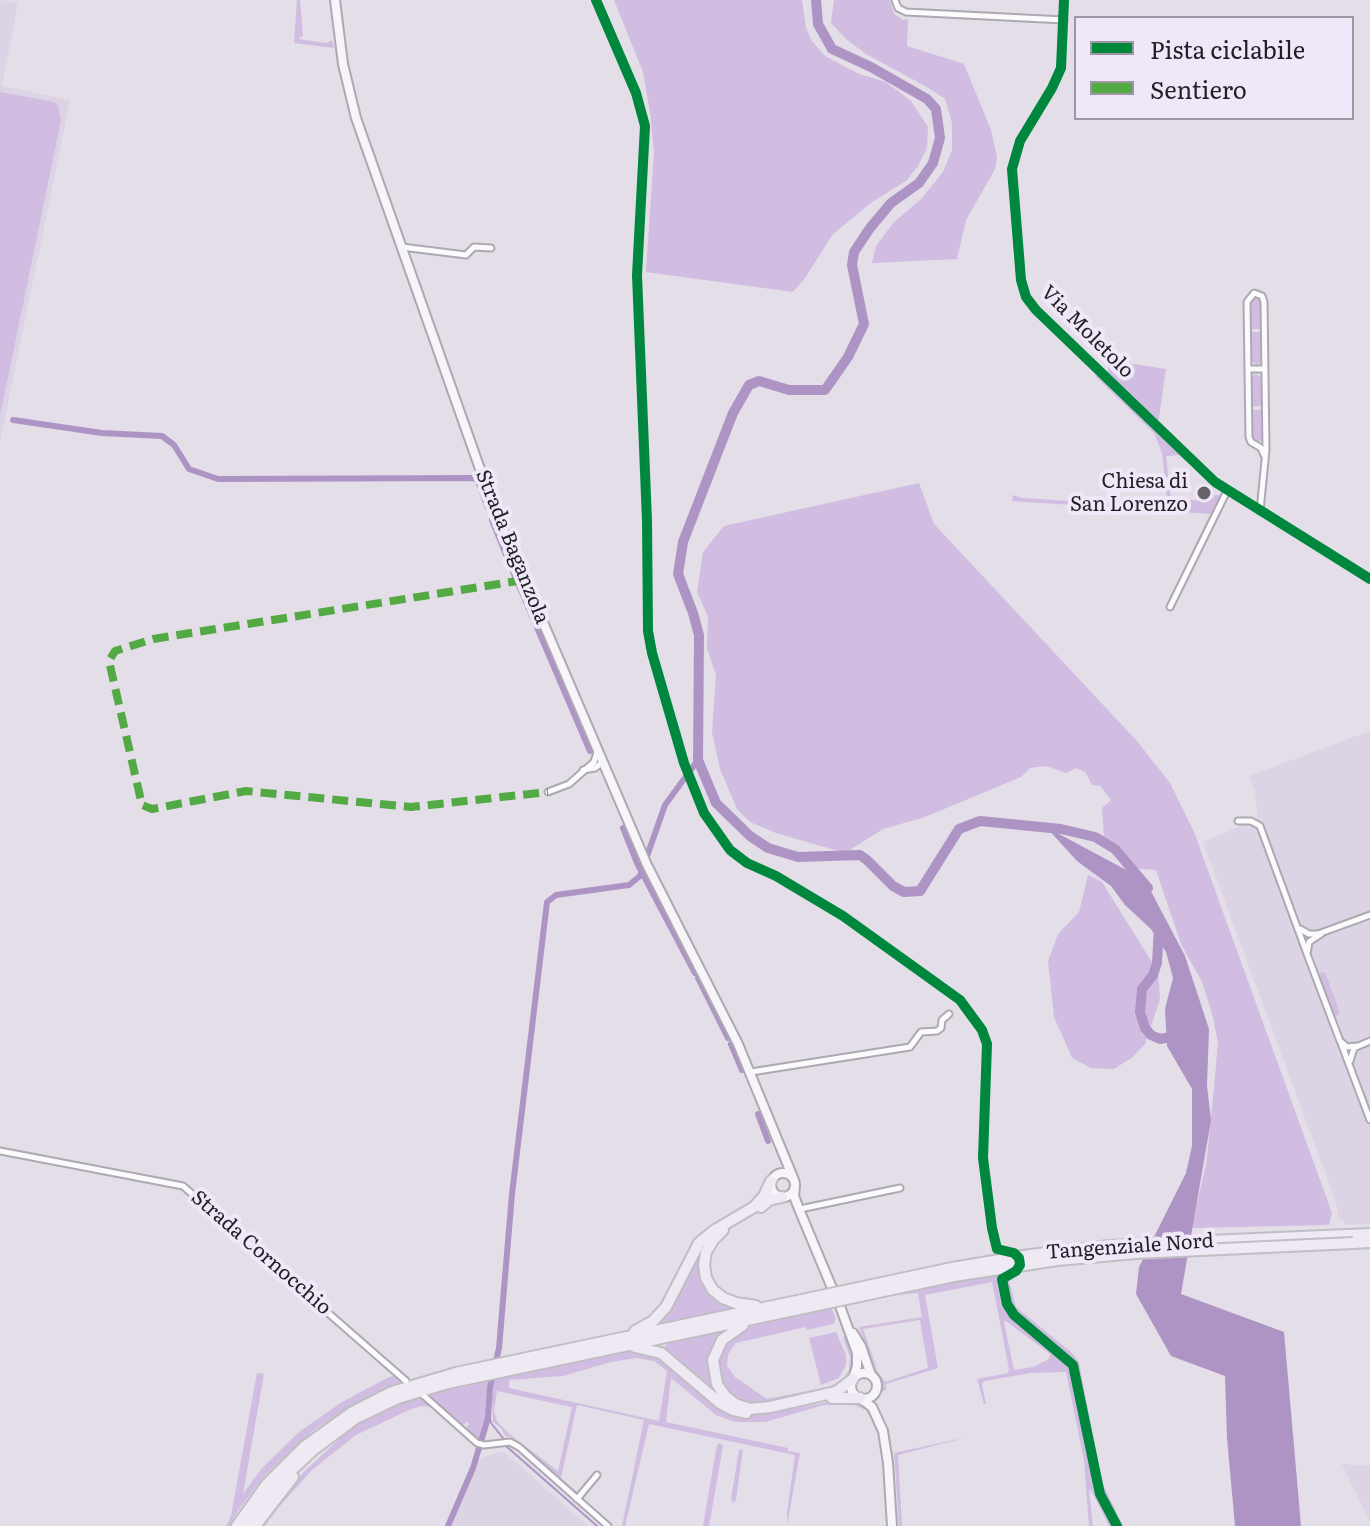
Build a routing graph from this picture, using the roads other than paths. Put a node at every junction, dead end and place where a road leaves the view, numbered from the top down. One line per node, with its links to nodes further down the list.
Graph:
1 (335, 0): 5 (main road, Strada Baganzola)
2 (895, 0): 4 (street)
3 (1064, 0): 4 (street, Via Moletolo)
4 (1064, 20): 12 (street, Via Moletolo)
5 (401, 247): 6 (street); 16 (main road, Strada Baganzola)
6 (491, 248)
7 (1248, 369): 8 (street); 8 (street); 10 (street)
8 (1265, 369): 9 (street)
9 (1265, 437): 10 (street); 11 (street)
10 (1256, 446): 11 (street)
11 (1264, 455): 13 (street)
12 (1227, 491): 13 (street, Via Moletolo); 15 (street)
13 (1260, 511): 14 (street, Via Moletolo)
14 (1370, 579)
15 (1170, 607)
16 (597, 748): 17 (main road, Strada Baganzola); 18 (street)
17 (603, 762): 18 (street); 19 (main road, Strada Baganzola)
18 (591, 766): 19 (street); 20 (street)
19 (609, 775): 31 (main road, Strada Baganzola)
20 (548, 792)
21 (1238, 821): 23 (street)
22 (1370, 915): 24 (street)
23 (1296, 923): 24 (street); 25 (street)
24 (1321, 934): 25 (street)
25 (1307, 954): 27 (street)
26 (949, 1014): 31 (street)
27 (1339, 1039): 29 (street); 30 (street)
28 (1370, 1041): 29 (street)
29 (1357, 1046): 30 (street)
30 (1351, 1070): 32 (street)
31 (750, 1073): 33 (main road, Strada Baganzola)
32 (1370, 1120)
33 (780, 1149): 35 (main road); 36 (main road, Strada Baganzola)
34 (0, 1151): 54 (street, Strada Cornocchio)
35 (772, 1179): 36 (main road); 38 (main road); 48 (highway)
36 (794, 1183): 38 (main road); 39 (main road, Strada Baganzola)
37 (900, 1188): 39 (street)
38 (782, 1197): 39 (main road); 44 (highway)
39 (799, 1209): 43 (main road, Strada Baganzola)
40 (1370, 1234): 41 (highway)
41 (1353, 1239): 42 (highway); 44 (highway, Tangenziale Nord, bridge)
42 (1370, 1242)
43 (832, 1288)
44 (814, 1300): 46 (highway); 48 (highway)
45 (840, 1306): 47 (main road)
46 (802, 1308): 49 (highway); 53 (highway)
47 (851, 1329): 52 (main road); 53 (main road)
48 (563, 1351): 50 (highway)
49 (598, 1351): 50 (highway); 57 (highway)
50 (526, 1362): 51 (highway)
51 (463, 1376): 58 (highway); 62 (highway)
52 (872, 1376): 53 (main road); 55 (main road)
53 (853, 1379): 57 (main road)
54 (406, 1381)
55 (876, 1391): 57 (main road); 59 (main road)
56 (423, 1395): 61 (street)
57 (860, 1398): 59 (main road)
58 (346, 1425): 63 (highway); 64 (highway)
59 (883, 1431): 66 (main road)
60 (597, 1475): 61 (street)
61 (577, 1499): 65 (street)
62 (237, 1526)
63 (247, 1526)
64 (255, 1526)
65 (608, 1526)
66 (892, 1526)

